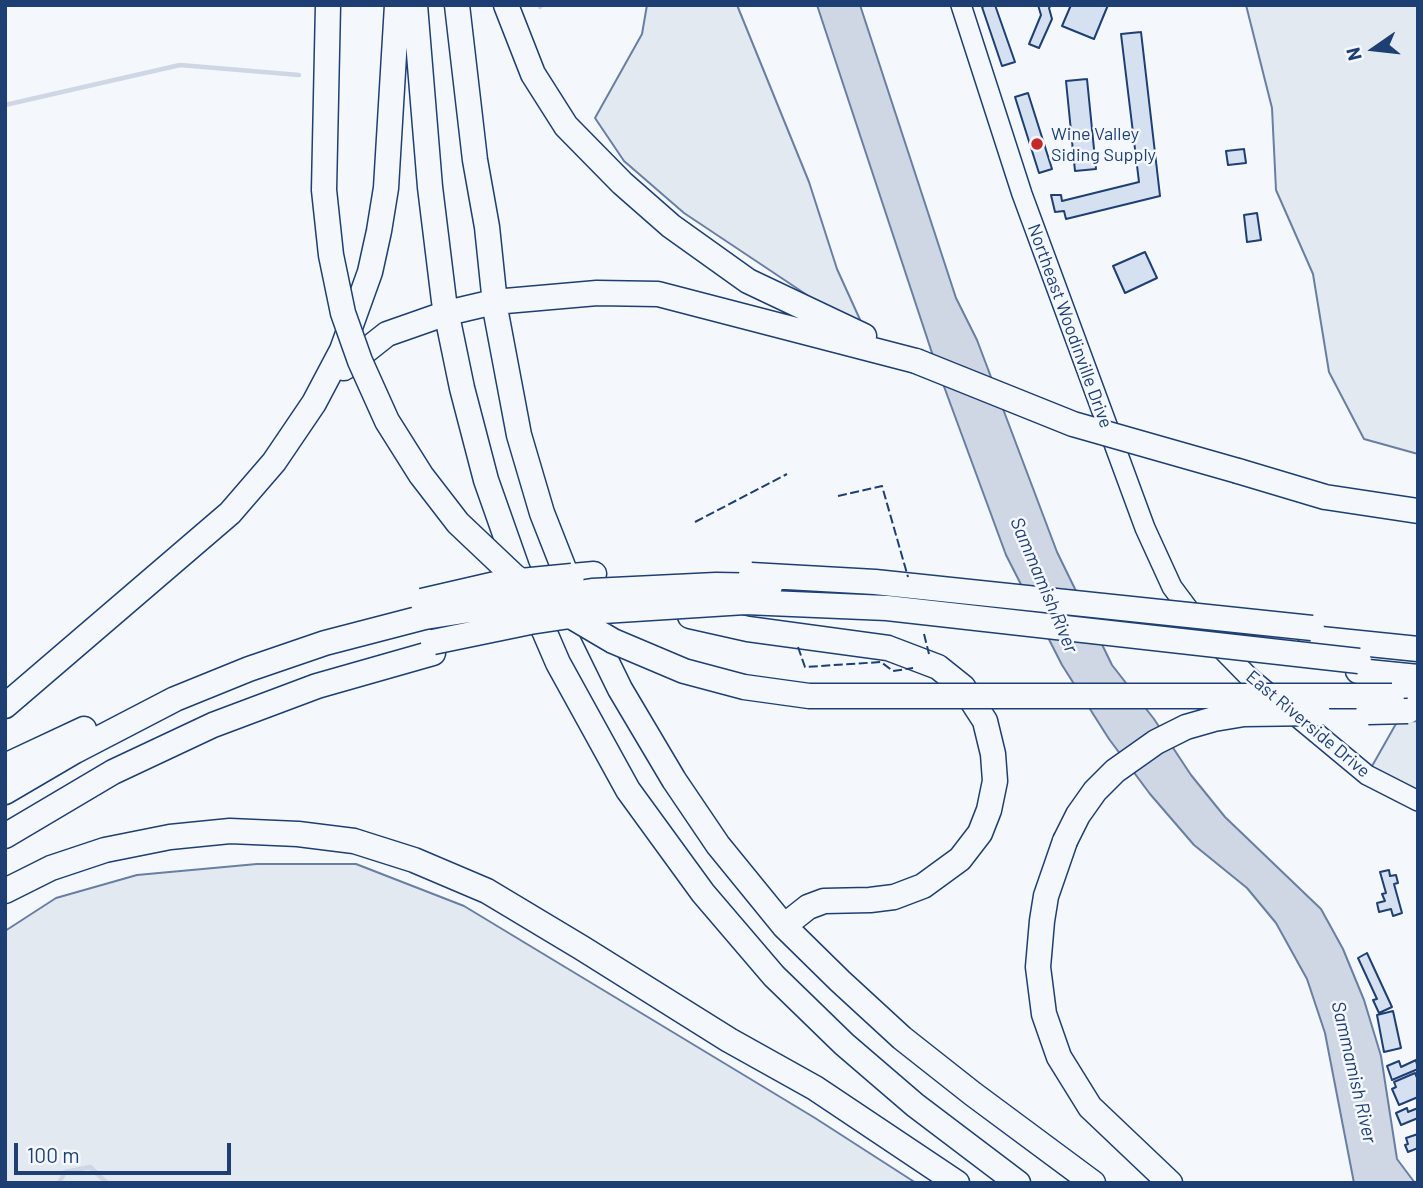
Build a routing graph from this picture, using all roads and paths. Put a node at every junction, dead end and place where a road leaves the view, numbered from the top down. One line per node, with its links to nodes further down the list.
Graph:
1 (328, 5): 22 (highway, bridge)
2 (397, 5): 10 (highway)
3 (415, 5): 8 (highway)
4 (457, 5): 7 (highway)
5 (506, 5): 9 (highway)
6 (961, 5): 15 (main road, Northeast Woodinville Drive)
7 (494, 302): 8 (highway); 9 (highway); 32 (highway)
8 (447, 313): 10 (highway); 34 (highway)
9 (808, 320): 11 (highway, bridge)
10 (314, 403): 23 (highway)
11 (1418, 511)
12 (423, 609): 14 (highway, bridge); 24 (highway); 27 (highway)
13 (690, 616): 17 (highway); 20 (highway); 32 (highway)
14 (1311, 633): 16 (highway); 18 (highway)
15 (1207, 634): 28 (main road, East Riverside Drive)
16 (1418, 635)
17 (433, 648): 20 (highway, bridge); 29 (highway); 30 (highway)
18 (1418, 649)
19 (1418, 665): 20 (highway)
20 (1358, 666): 21 (highway)
21 (1418, 677)
22 (1409, 704): 36 (highway, bridge)
23 (5, 706)
24 (110, 716): 25 (highway); 26 (highway)
25 (5, 766)
26 (5, 780)
27 (5, 792)
28 (1418, 802)
29 (5, 821)
30 (5, 836)
31 (5, 891): 33 (highway)
32 (784, 926): 35 (highway)
33 (957, 1183)
34 (1018, 1183)
35 (1093, 1183)
36 (1169, 1183)

